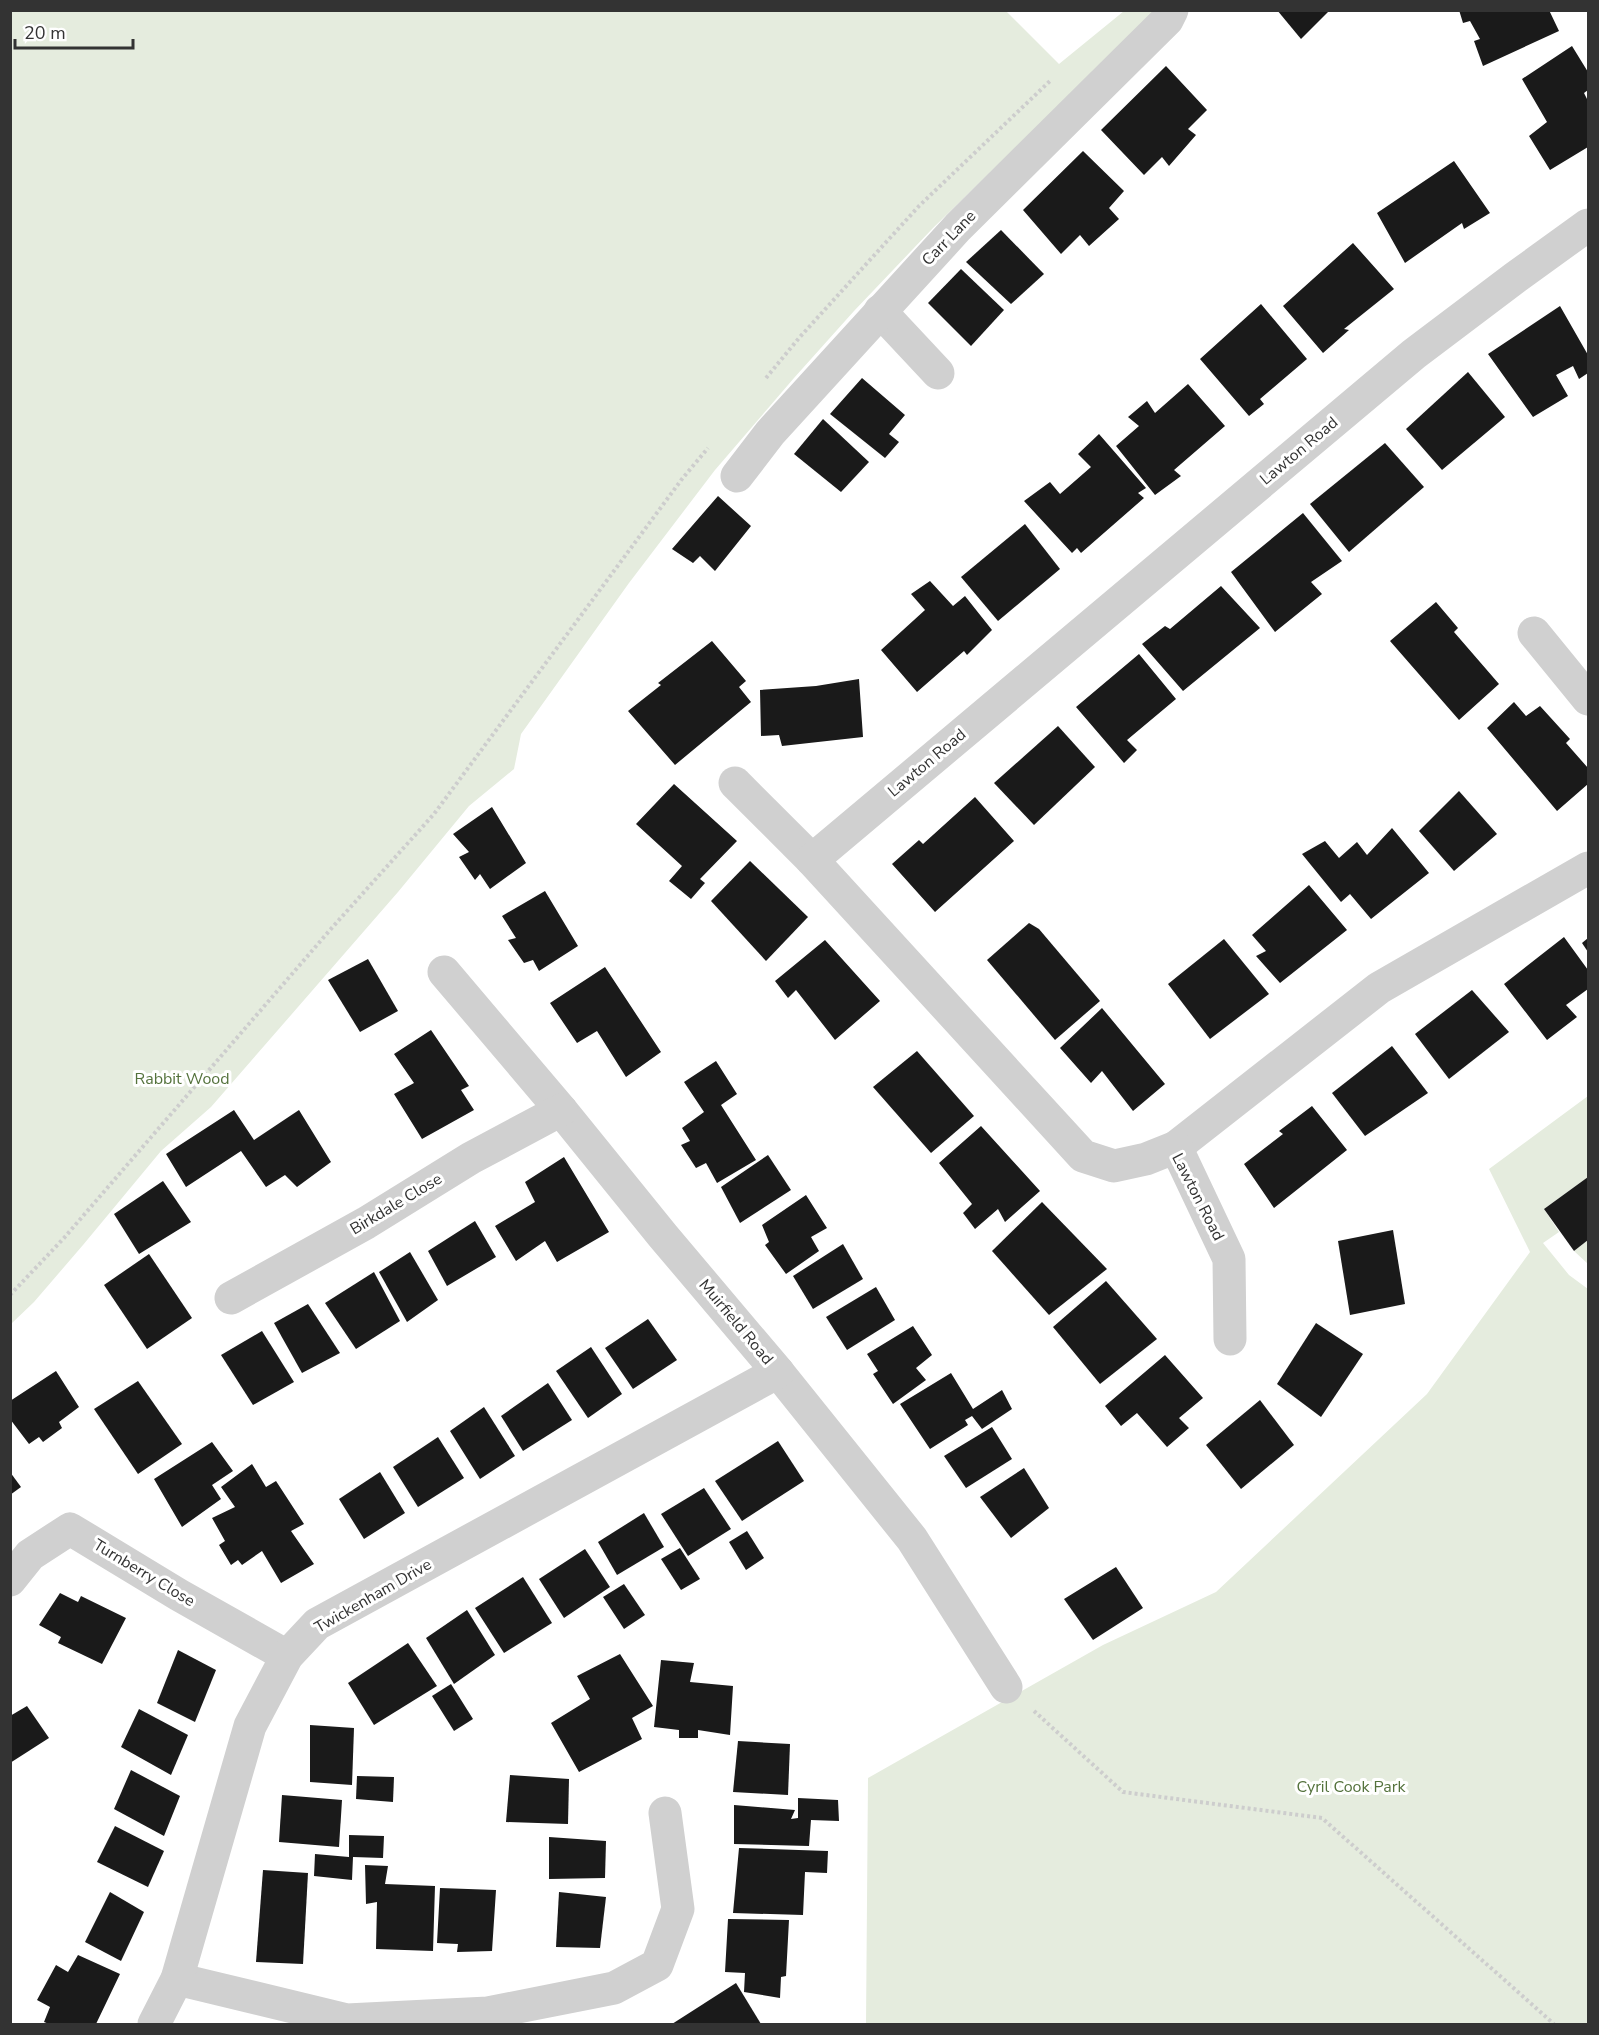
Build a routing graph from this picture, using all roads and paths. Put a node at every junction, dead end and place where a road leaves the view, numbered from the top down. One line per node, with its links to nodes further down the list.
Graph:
1 (1172, 10): 4 (street, Carr Lane)
2 (1057, 75): 6 (path)
3 (1588, 225): 12 (street, Lawton Road)
4 (880, 311): 5 (street); 8 (street, Carr Lane)
5 (938, 373)
6 (763, 382)
7 (712, 444): 17 (path)
8 (737, 476)
9 (1534, 633): 10 (street)
10 (1588, 699)
11 (735, 783): 12 (street)
12 (812, 860): 16 (street, Lawton Road)
13 (1588, 868): 16 (street)
14 (444, 972): 15 (street, Muirfield Road)
15 (561, 1110): 18 (street, Birkdale Close); 20 (street, Muirfield Road)
16 (1176, 1147): 19 (street, Lawton Road)
17 (10, 1294)
18 (231, 1298)
19 (1230, 1339)
20 (778, 1372): 22 (street, Twickenham Drive); 23 (street, Muirfield Road)
21 (10, 1580): 22 (street, Turnberry Close)
22 (287, 1656): 25 (street, Twickenham Drive)
23 (1006, 1687): 27 (path)
24 (665, 1813): 25 (street)
25 (177, 1979): 26 (street, Twickenham Drive)
26 (154, 2025)
27 (1554, 2025)

